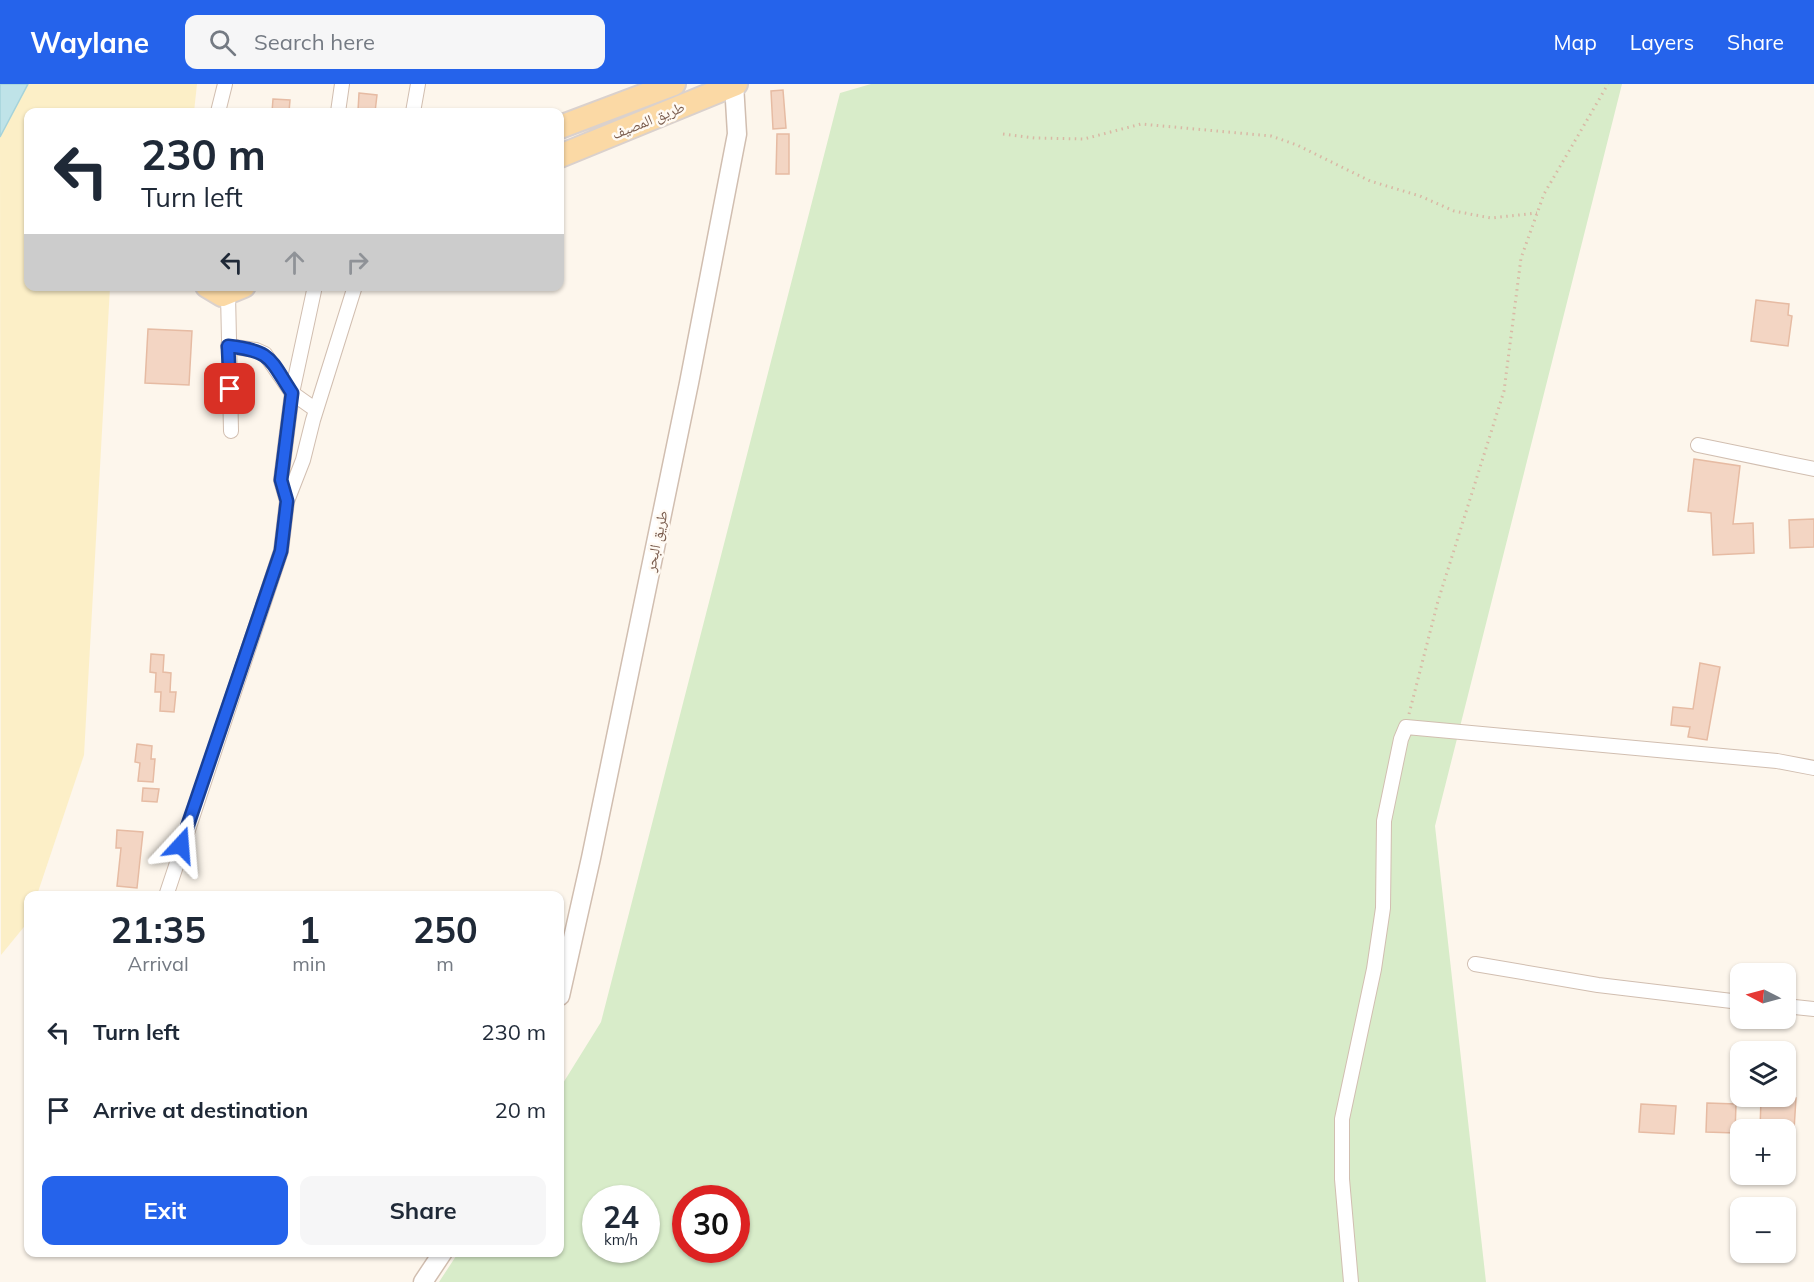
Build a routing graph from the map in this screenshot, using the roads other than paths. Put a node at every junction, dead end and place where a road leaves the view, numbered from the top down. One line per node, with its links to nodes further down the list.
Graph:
1 (225, 84): 6 (street)
2 (342, 84): 7 (street)
3 (418, 84): 8 (street)
4 (674, 84): 9 (main road, طريق المصيف)
5 (735, 84): 10 (main road, طريق المصيف); 24 (street, طريق البحر)
6 (219, 108)
7 (339, 108)
8 (414, 108)
9 (564, 126)
10 (564, 154)
11 (227, 291): 14 (street)
12 (314, 291): 15 (street)
13 (353, 291): 16 (street)
14 (228, 346): 15 (street); 17 (street)
15 (292, 393): 16 (street); 20 (street)
16 (316, 410): 20 (street)
17 (231, 431)
18 (1698, 445): 19 (street)
19 (1814, 469)
20 (287, 501): 22 (street)
21 (1814, 768): 30 (street)
22 (168, 891)
23 (1475, 964): 25 (street)
24 (564, 978)
25 (1730, 1001)
26 (1796, 1008): 27 (street)
27 (1814, 1010)
28 (440, 1257): 29 (street)
29 (423, 1282)
30 (1351, 1282)

